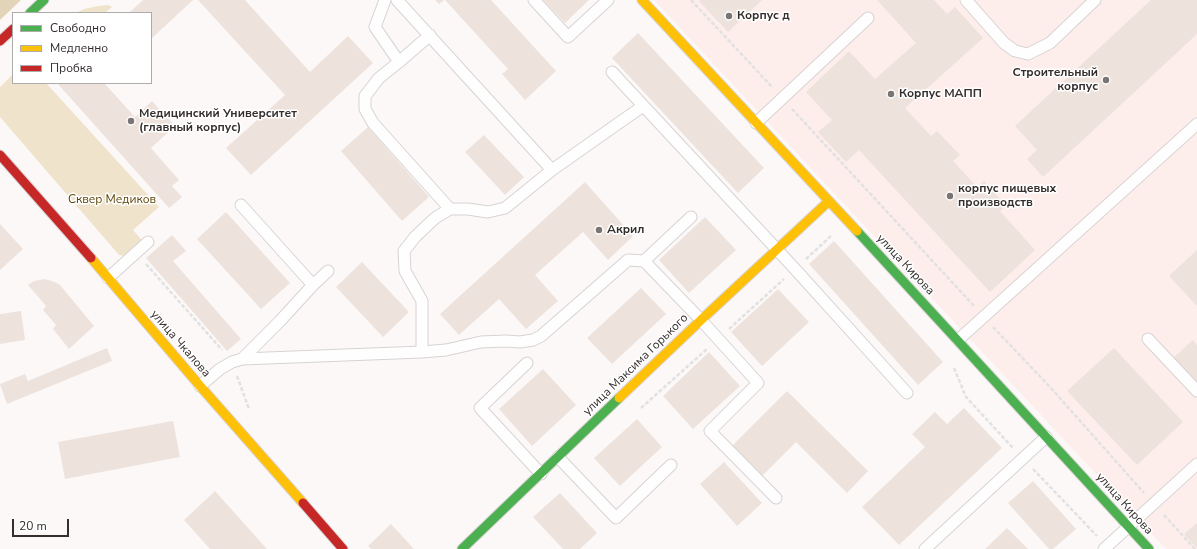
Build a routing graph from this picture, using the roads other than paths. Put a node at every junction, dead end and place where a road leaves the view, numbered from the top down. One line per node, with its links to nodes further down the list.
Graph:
1 (44, 0): 9 (street)
2 (385, 0): 14 (lane)
3 (397, 0): 12 (lane)
4 (534, 0): 5 (lane)
5 (608, 0)
6 (966, 0): 7 (lane)
7 (1095, 0)
8 (648, 2): 17 (street, улица Кирова)
9 (31, 12)
10 (868, 18): 17 (lane)
11 (12, 30): 13 (street)
12 (430, 35): 14 (lane); 20 (lane)
13 (0, 40)
14 (399, 62): 23 (lane)
15 (612, 72): 16 (lane)
16 (643, 106): 20 (lane); 26 (lane)
17 (756, 123): 21 (street, улица Кирова)
18 (1197, 124): 33 (lane)
19 (0, 155): 29 (street, улица Чкалова)
20 (552, 170): 23 (lane)
21 (829, 201): 26 (street, улица Максима Горького); 33 (street, улица Кирова)
22 (240, 205): 30 (lane)
23 (450, 209): 34 (lane)
24 (691, 217): 27 (lane)
25 (148, 242): 29 (lane)
26 (777, 249): 31 (street, улица Максима Горького); 39 (lane)
27 (644, 261): 31 (lane); 34 (lane)
28 (328, 271): 30 (lane)
29 (108, 278): 37 (street, улица Чкалова)
30 (313, 286): 35 (lane)
31 (700, 320): 41 (street, улица Максима Горького); 45 (lane)
32 (1148, 339): 38 (lane)
33 (958, 340): 40 (street, улица Кирова)
34 (422, 352): 35 (lane)
35 (237, 360): 37 (lane)
36 (527, 363): 44 (lane)
37 (200, 386): 48 (street, улица Чкалова)
38 (1197, 391)
39 (907, 393)
40 (1046, 437): 46 (street, улица Кирова); 50 (lane)
41 (558, 457): 42 (lane); 44 (street, улица Максима Горького)
42 (671, 465)
43 (1195, 469): 46 (lane)
44 (540, 474): 49 (street, улица Максима Горького)
45 (776, 498)
46 (1128, 527): 47 (lane); 51 (street, улица Кирова)
47 (1105, 548)
48 (343, 549)
49 (462, 549)
50 (925, 549)
51 (1149, 549)

